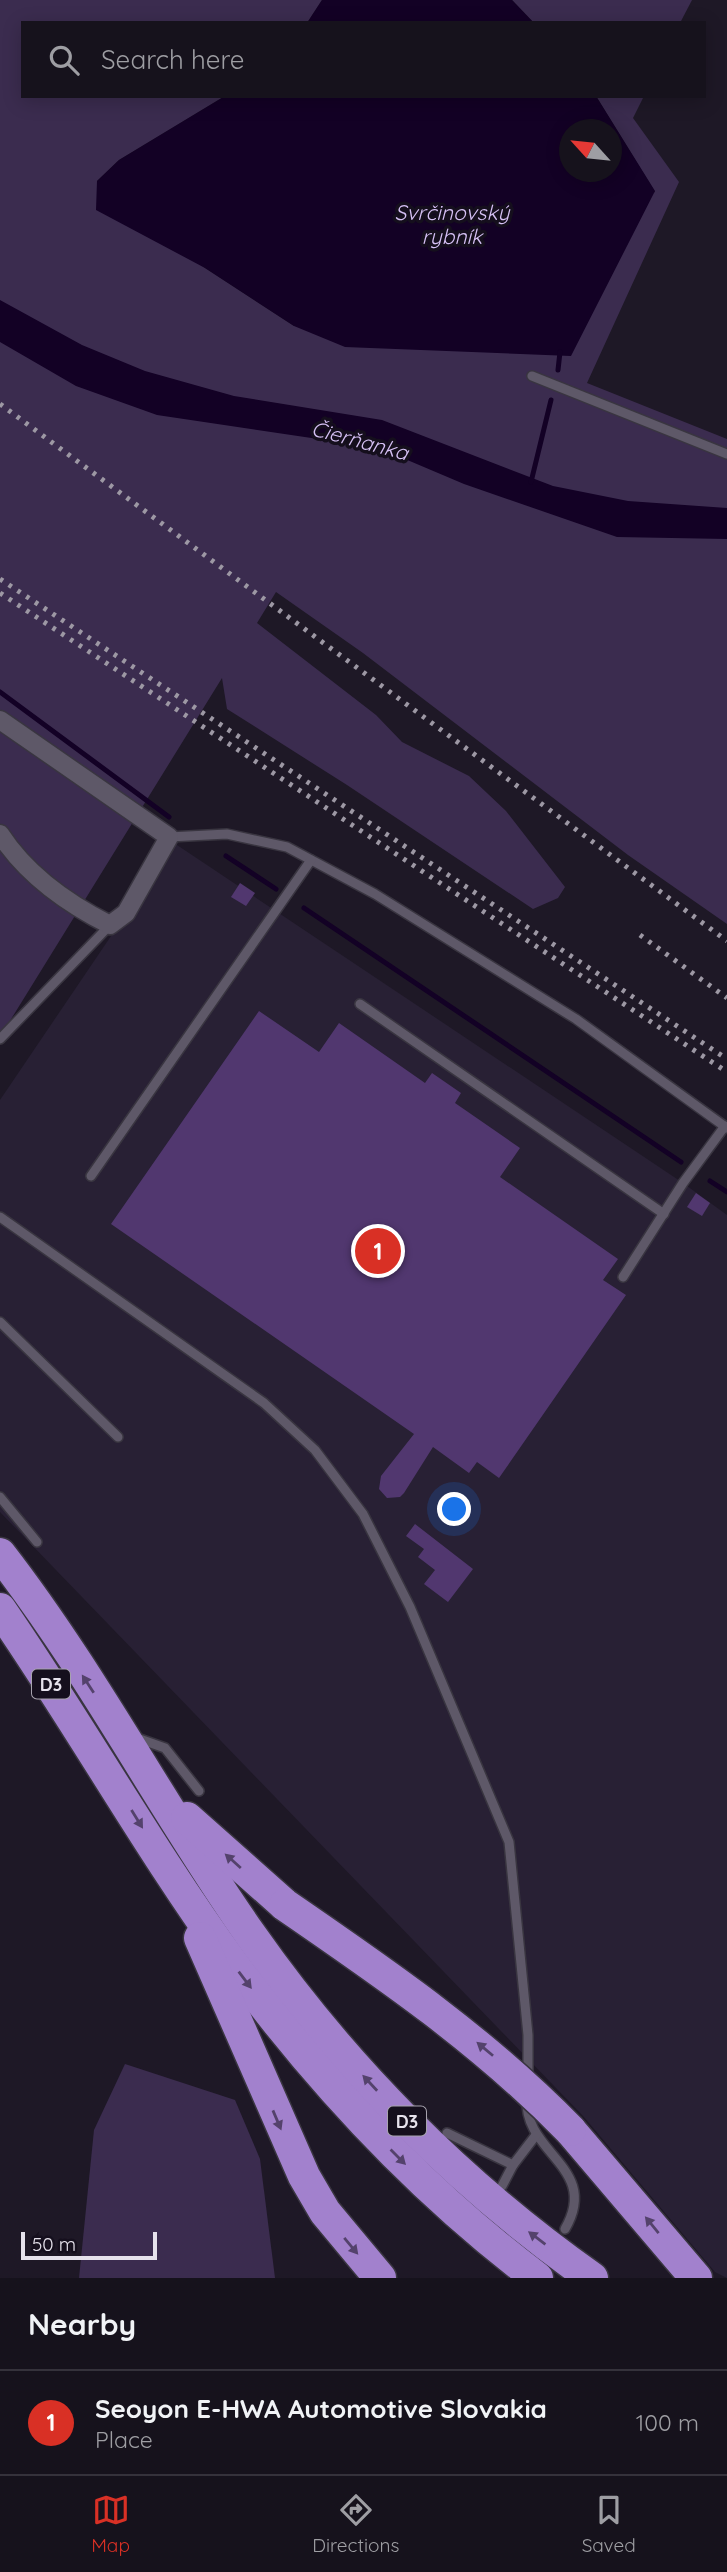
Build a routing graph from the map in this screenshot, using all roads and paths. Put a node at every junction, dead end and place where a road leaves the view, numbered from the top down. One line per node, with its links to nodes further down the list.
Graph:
1 (532, 376): 2 (lane)
2 (727, 454)
3 (0, 720): 5 (street)
4 (0, 834): 7 (street)
5 (169, 837): 6 (lane); 7 (street)
6 (311, 860): 10 (lane); 11 (lane)
7 (110, 925): 9 (lane)
8 (360, 1004): 12 (lane)
9 (0, 1038)
10 (726, 1127): 12 (lane)
11 (91, 1175)
12 (664, 1214): 14 (lane)
13 (0, 1217): 26 (lane)
14 (623, 1277)
15 (0, 1322): 16 (lane)
16 (118, 1437)
17 (0, 1497): 18 (lane)
18 (37, 1542)
19 (4, 1558): 21 (highway, D3, one-way to 19)
20 (0, 1609): 24 (highway, D3, one-way to 24)
21 (119, 1732): 22 (highway, D3); 23 (lane)
22 (150, 1784): 32 (highway, D3, one-way to 22); 33 (highway, one-way to 22, bridge)
23 (199, 1791)
24 (178, 1884): 30 (highway, one-way to 30); 31 (highway, D3, one-way to 31)
25 (447, 2133): 27 (lane)
26 (536, 2135): 27 (lane); 29 (lane)
27 (513, 2165): 28 (lane)
28 (502, 2186)
29 (565, 2229)
30 (380, 2278)
31 (537, 2278)
32 (592, 2278)
33 (696, 2278)

